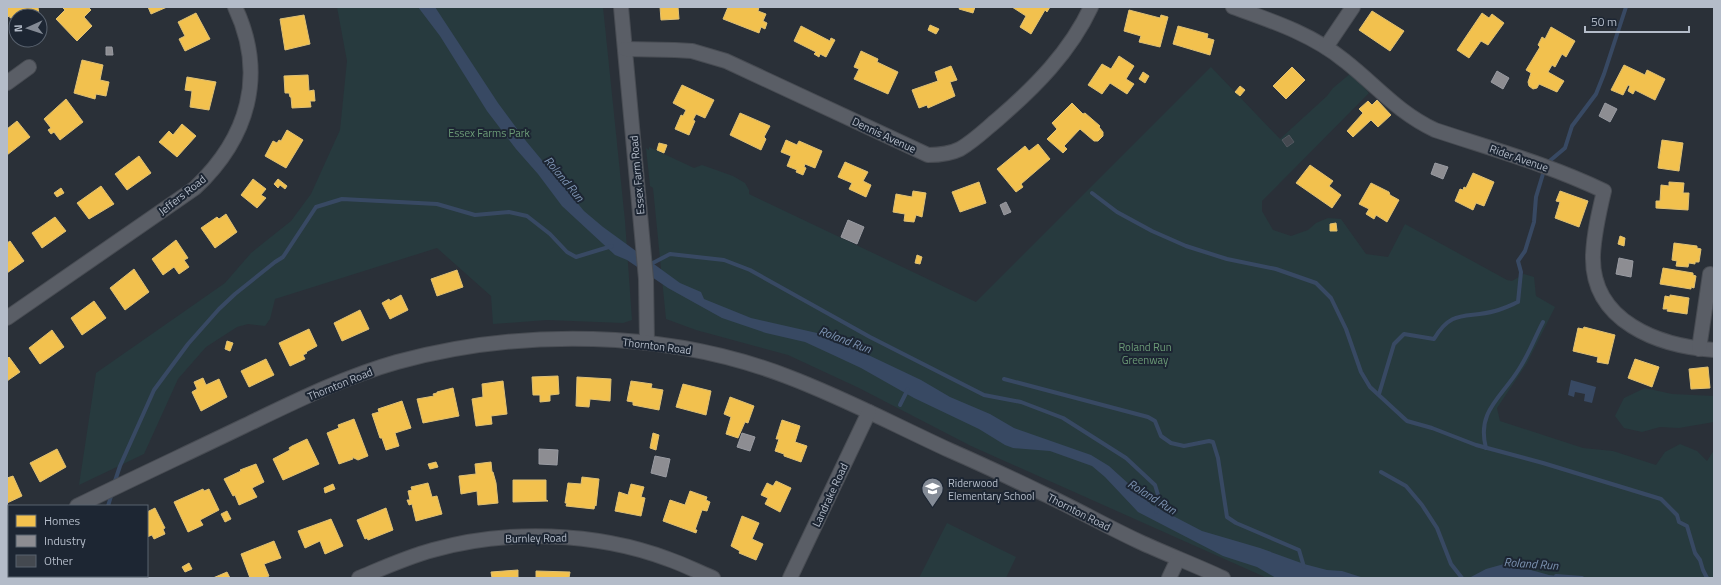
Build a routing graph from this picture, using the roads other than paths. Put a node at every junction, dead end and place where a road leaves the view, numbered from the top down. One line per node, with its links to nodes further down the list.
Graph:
1 (235, 7): 11 (street, Jeffers Road)
2 (621, 7): 7 (street, Essex Farm Road)
3 (1091, 7): 7 (street, Dennis Avenue)
4 (1233, 7): 6 (street, Rider Avenue)
5 (1353, 7): 6 (street)
6 (1326, 47): 13 (street, Rider Avenue)
7 (625, 49): 12 (street, Essex Farm Road)
8 (29, 67): 9 (street)
9 (7, 83)
10 (1710, 274): 13 (street)
11 (7, 318)
12 (647, 343): 15 (street, Thornton Road); 16 (street, Thornton Road)
13 (1699, 349): 14 (street, Rider Avenue)
14 (1714, 350)
15 (869, 412): 17 (street, Thornton Road); 20 (street, Landrake Road)
16 (79, 505)
17 (1178, 559): 21 (street); 22 (street, Thornton Road)
18 (359, 578): 19 (street, Burnley Road)
19 (713, 578)
20 (790, 578)
21 (1169, 578)
22 (1223, 578)

